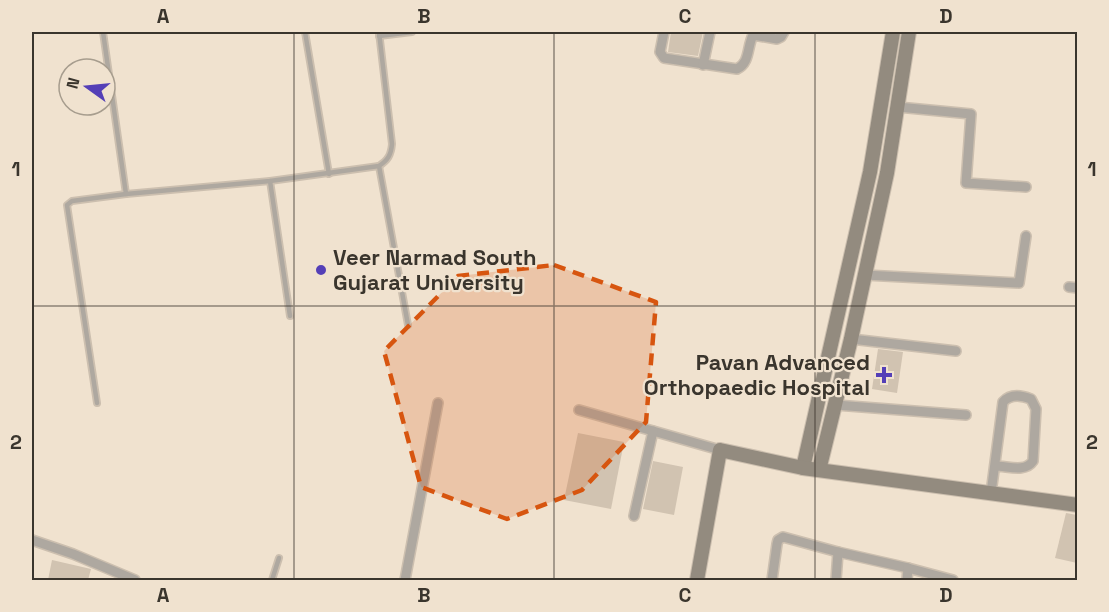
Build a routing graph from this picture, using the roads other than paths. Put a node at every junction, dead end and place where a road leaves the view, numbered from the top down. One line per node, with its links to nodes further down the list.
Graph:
1 (104, 32): 16 (lane)
2 (305, 32): 13 (lane)
3 (412, 32): 9 (lane)
4 (663, 32): 10 (street)
5 (710, 32): 10 (street)
6 (784, 32): 10 (street)
7 (894, 32): 8 (street); 31 (street)
8 (909, 33): 11 (street)
9 (379, 34): 12 (lane)
10 (703, 65)
11 (898, 106): 15 (street); 18 (street)
12 (379, 165): 13 (lane); 20 (lane)
13 (329, 174): 14 (lane)
14 (270, 181): 16 (lane); 19 (lane)
15 (1026, 188)
16 (126, 194): 23 (lane)
17 (1026, 236): 18 (street)
18 (865, 275): 21 (street)
19 (290, 316)
20 (408, 325)
21 (851, 339): 22 (street); 25 (street)
22 (956, 351)
23 (97, 403)
24 (438, 403): 42 (street)
25 (836, 405): 27 (street); 32 (street)
26 (579, 410): 28 (street)
27 (966, 415)
28 (652, 431): 29 (street); 35 (street)
29 (720, 450): 31 (street); 43 (street)
30 (995, 466): 30 (street); 33 (street)
31 (803, 468): 32 (street)
32 (819, 470): 33 (street)
33 (992, 493): 34 (street)
34 (1077, 505)
35 (634, 516)
36 (32, 540): 40 (street)
37 (838, 552): 39 (street); 44 (street); 45 (street)
38 (279, 558): 41 (lane)
39 (908, 568): 46 (street); 47 (street)
40 (135, 580)
41 (273, 580)
42 (405, 580)
43 (697, 580)
44 (772, 580)
45 (836, 580)
46 (907, 580)
47 (952, 580)

